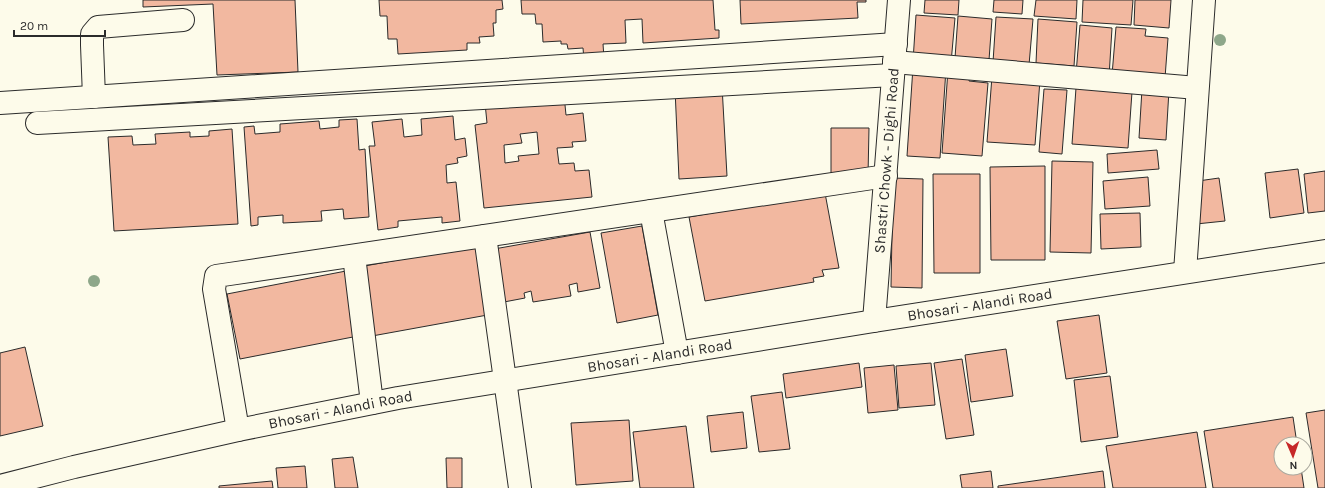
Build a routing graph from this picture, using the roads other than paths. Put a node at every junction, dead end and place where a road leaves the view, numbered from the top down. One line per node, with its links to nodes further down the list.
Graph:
1 (899, 0): 4 (street, Shastri Chowk - Dighi Road)
2 (1204, 0): 5 (street)
3 (183, 20): 6 (street)
4 (894, 60): 5 (street); 6 (street); 8 (street); 9 (street, Shastri Chowk - Dighi Road)
5 (1198, 88): 14 (street)
6 (94, 97): 7 (street)
7 (0, 103)
8 (37, 123)
9 (886, 176): 10 (street); 15 (street, Shastri Chowk - Dighi Road)
10 (651, 211): 11 (street); 16 (street)
11 (485, 236): 13 (street); 17 (street)
12 (1325, 251): 14 (street, Bhosari - Alandi Road)
13 (354, 256): 18 (street); 19 (street)
14 (1185, 272): 15 (street, Bhosari - Alandi Road)
15 (874, 321): 16 (street, Bhosari - Alandi Road)
16 (677, 353): 17 (street, Bhosari - Alandi Road)
17 (505, 380): 18 (street, Bhosari - Alandi Road); 21 (street)
18 (372, 403): 19 (street, Bhosari - Alandi Road)
19 (238, 430): 20 (street, Bhosari - Alandi Road)
20 (0, 486)
21 (520, 488)

